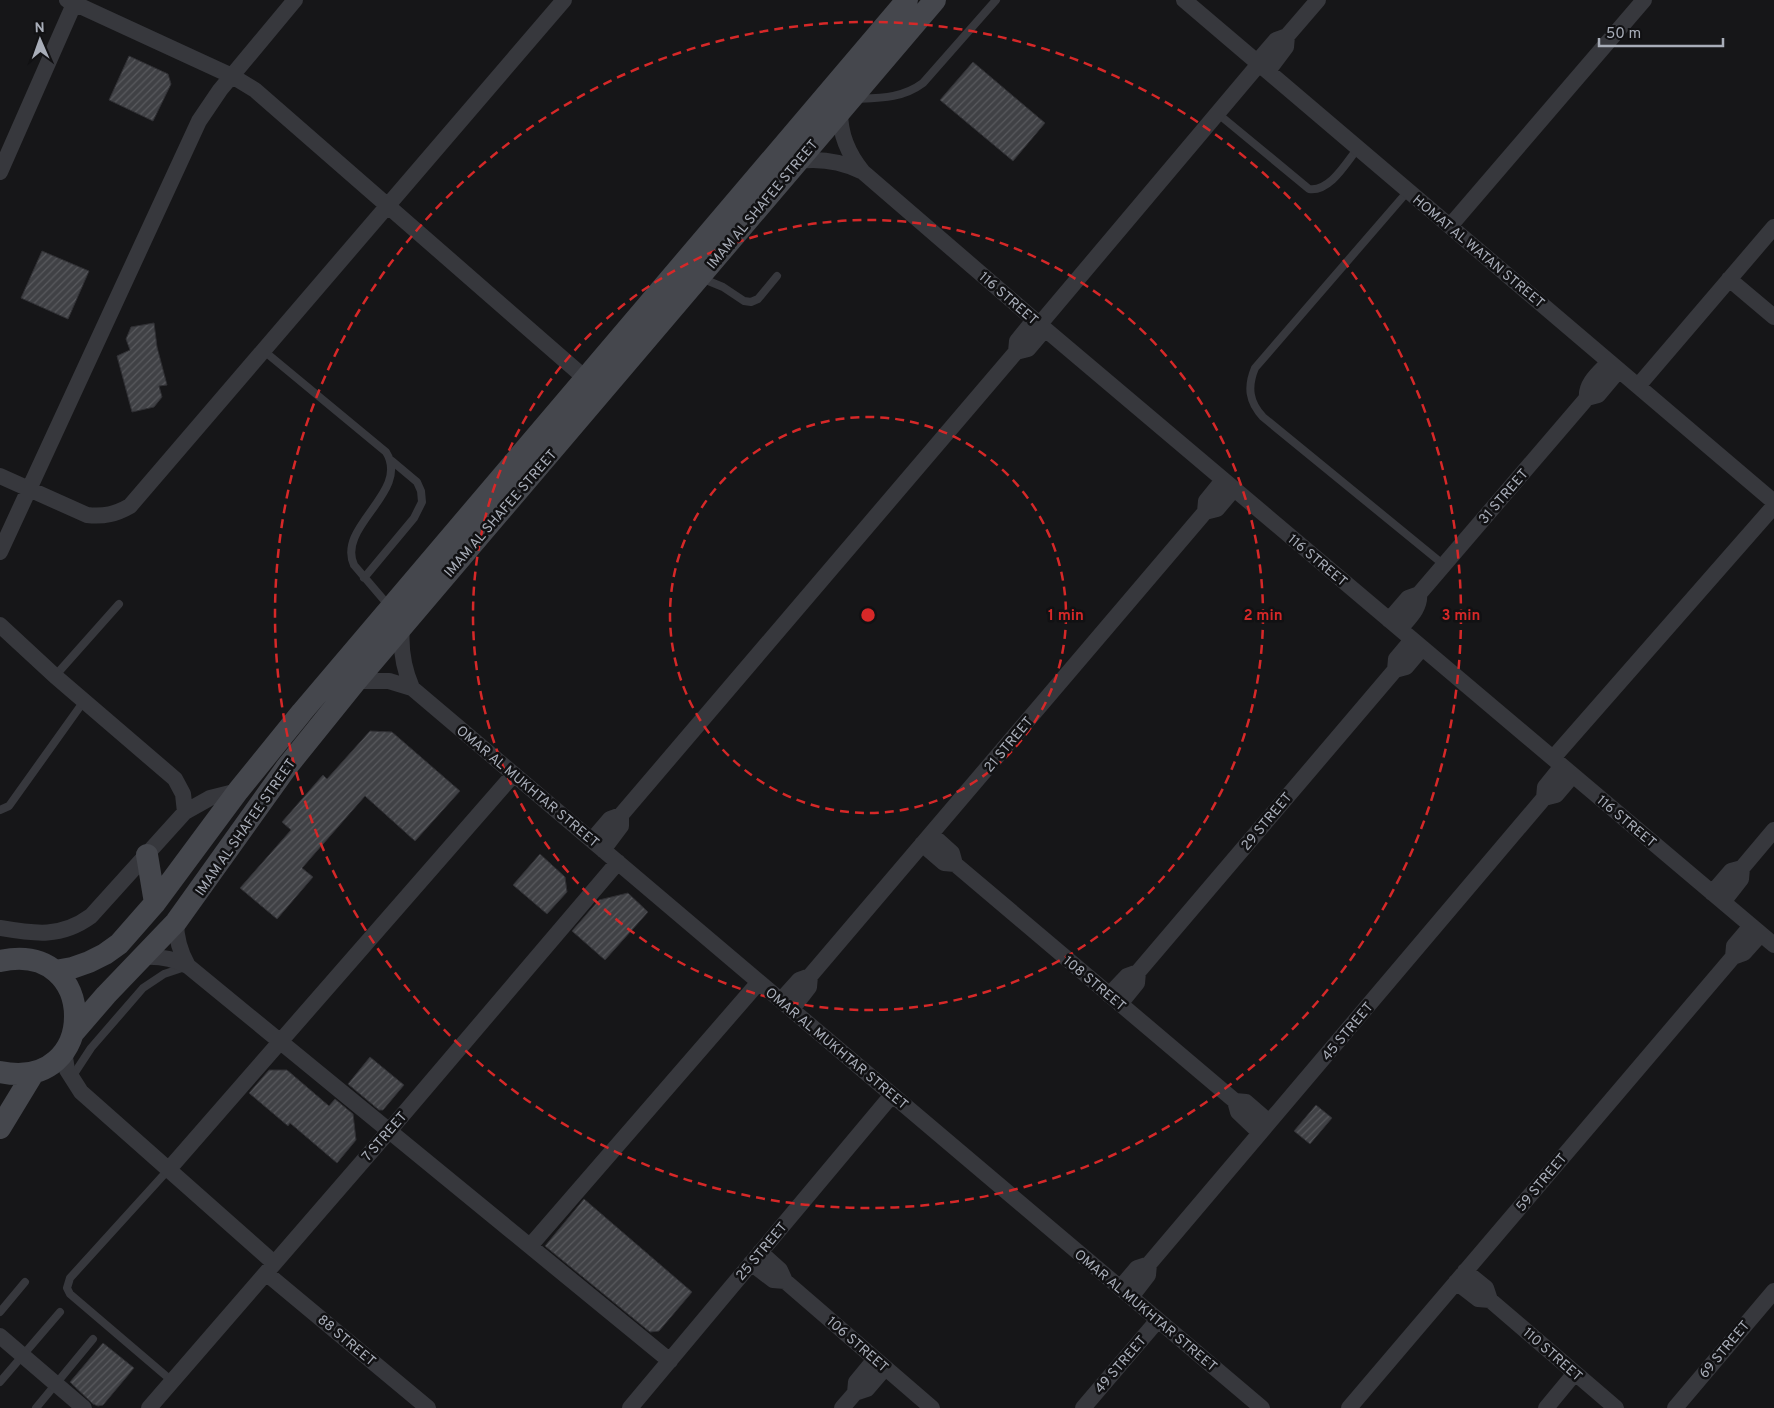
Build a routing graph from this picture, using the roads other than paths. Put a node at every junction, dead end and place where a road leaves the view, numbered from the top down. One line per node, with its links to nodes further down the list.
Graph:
1 (295, 0): 11 (street)
2 (564, 0): 19 (street)
3 (907, 0): 29 (street, IMAM AL SHAFEE STREET)
4 (935, 0): 12 (street, IMAM AL SHAFEE STREET)
5 (996, 0): 12 (lane)
6 (1184, 0): 10 (street, HOMAT AL WATAN STREET)
7 (1318, 0): 10 (street)
8 (1644, 0): 20 (street)
9 (70, 2): 11 (street); 16 (street)
10 (1261, 66): 13 (street); 14 (street, HOMAT AL WATAN STREET)
11 (232, 76): 19 (street); 34 (street)
12 (845, 106): 15 (street, IMAM AL SHAFEE STREET); 17 (street, 116 STREET)
13 (1218, 113): 14 (lane); 26 (street)
14 (1358, 148): 18 (street, HOMAT AL WATAN STREET)
15 (798, 161): 17 (street, 116 STREET); 23 (street, IMAM AL SHAFEE STREET)
16 (0, 172)
17 (863, 172): 26 (street, 116 STREET)
18 (1408, 191): 20 (street, HOMAT AL WATAN STREET); 37 (lane)
19 (388, 206): 27 (street); 29 (street)
20 (1450, 226): 28 (street, HOMAT AL WATAN STREET)
21 (1774, 227): 24 (street)
22 (777, 276): 23 (lane)
23 (700, 278): 42 (street, IMAM AL SHAFEE STREET)
24 (1730, 278): 25 (street); 30 (street)
25 (1774, 317)
26 (1039, 325): 33 (street, 116 STREET); 55 (street)
27 (264, 351): 31 (lane); 34 (street)
28 (1614, 366): 30 (street, HOMAT AL WATAN STREET); 37 (street, 31 STREET)
29 (585, 378): 40 (street, IMAM AL SHAFEE STREET)
30 (1638, 386): 35 (street, HOMAT AL WATAN STREET)
31 (392, 460): 38 (lane); 38 (lane)
32 (0, 476): 34 (street)
33 (1229, 485): 43 (street, 116 STREET); 54 (street, 21 STREET)
34 (30, 490): 36 (street)
35 (1774, 504): 48 (street, 45 STREET)
36 (0, 552)
37 (1444, 565): 43 (street, 31 STREET)
38 (364, 578): 40 (lane)
39 (119, 604): 44 (lane)
40 (390, 608): 50 (street, IMAM AL SHAFEE STREET)
41 (0, 625): 44 (street)
42 (402, 627): 45 (street, IMAM AL SHAFEE STREET); 46 (street, OMAR AL MUKHTAR STREET)
43 (1406, 634): 48 (street, 116 STREET); 69 (street, 29 STREET)
44 (55, 676): 47 (street)
45 (356, 681): 46 (street, OMAR AL MUKHTAR STREET); 60 (street, IMAM AL SHAFEE STREET)
46 (412, 688): 49 (street, OMAR AL MUKHTAR STREET)
47 (84, 701): 51 (lane); 52 (street)
48 (1562, 767): 58 (street, 116 STREET); 78 (street, 45 STREET)
49 (514, 774): 55 (street, OMAR AL MUKHTAR STREET); 72 (street)
50 (238, 791): 52 (street); 59 (street, IMAM AL SHAFEE STREET)
51 (0, 810)
52 (185, 812): 56 (street)
53 (1774, 830): 58 (street)
54 (927, 839): 69 (street, 108 STREET); 70 (street, 21 STREET)
55 (598, 845): 57 (street, OMAR AL MUKHTAR STREET)
56 (147, 855): 59 (street); 61 (street)
57 (618, 862): 68 (street, OMAR AL MUKHTAR STREET); 79 (street, 7 STREET)
58 (1718, 898): 62 (street, 116 STREET)
59 (155, 903): 67 (street, IMAM AL SHAFEE STREET)
60 (176, 922): 64 (street, IMAM AL SHAFEE STREET); 66 (street)
61 (0, 928)
62 (1756, 930): 63 (street, 116 STREET); 84 (street, 59 STREET)
63 (1774, 945)
64 (144, 957): 66 (street); 71 (street, IMAM AL SHAFEE STREET)
65 (0, 961): 67 (street)
66 (188, 966): 72 (street); 75 (lane)
67 (55, 971): 71 (street)
68 (759, 982): 70 (street, OMAR AL MUKHTAR STREET); 81 (street)
69 (1115, 999): 78 (street, 108 STREET)
70 (786, 1005): 76 (street, OMAR AL MUKHTAR STREET)
71 (69, 1042): 74 (street, IMAM AL SHAFEE STREET); 75 (street)
72 (280, 1042): 79 (street); 80 (street)
73 (0, 1072): 74 (street)
74 (34, 1072): 77 (street)
75 (71, 1079): 80 (street, 88 STREET)
76 (892, 1095): 82 (street, 25 STREET); 86 (street, OMAR AL MUKHTAR STREET)
77 (0, 1128)
78 (1264, 1128): 86 (street, 45 STREET)
79 (389, 1131): 81 (street); 83 (street, 7 STREET)
80 (169, 1169): 83 (street, 88 STREET); 97 (lane)
81 (530, 1246): 94 (street)
82 (755, 1257): 94 (street, 25 STREET); 95 (street, 106 STREET)
83 (270, 1268): 97 (street, 7 STREET); 103 (street, 88 STREET)
84 (1461, 1276): 96 (street, 110 STREET); 109 (street, 59 STREET)
85 (25, 1282): 88 (lane)
86 (1126, 1292): 90 (street, OMAR AL MUKHTAR STREET)
87 (1773, 1293): 112 (street, 69 STREET)
88 (0, 1312)
89 (60, 1312): 93 (lane)
90 (1158, 1320): 107 (street, 49 STREET); 108 (street, OMAR AL MUKHTAR STREET)
91 (0, 1336): 93 (street)
92 (93, 1339): 99 (lane)
93 (23, 1355): 98 (lane); 99 (street)
94 (670, 1361): 104 (street, 25 STREET)
95 (880, 1363): 105 (street); 106 (street, 106 STREET)
96 (1575, 1373): 110 (street); 111 (street, 110 STREET)
97 (172, 1381): 102 (street, 7 STREET)
98 (0, 1382)
99 (56, 1384): 100 (lane); 101 (street)
100 (36, 1408)
101 (84, 1408)
102 (149, 1408)
103 (428, 1408)
104 (630, 1408)
105 (842, 1408)
106 (932, 1408)
107 (1083, 1408)
108 (1262, 1408)
109 (1349, 1408)
110 (1546, 1408)
111 (1616, 1408)
112 (1675, 1408)

